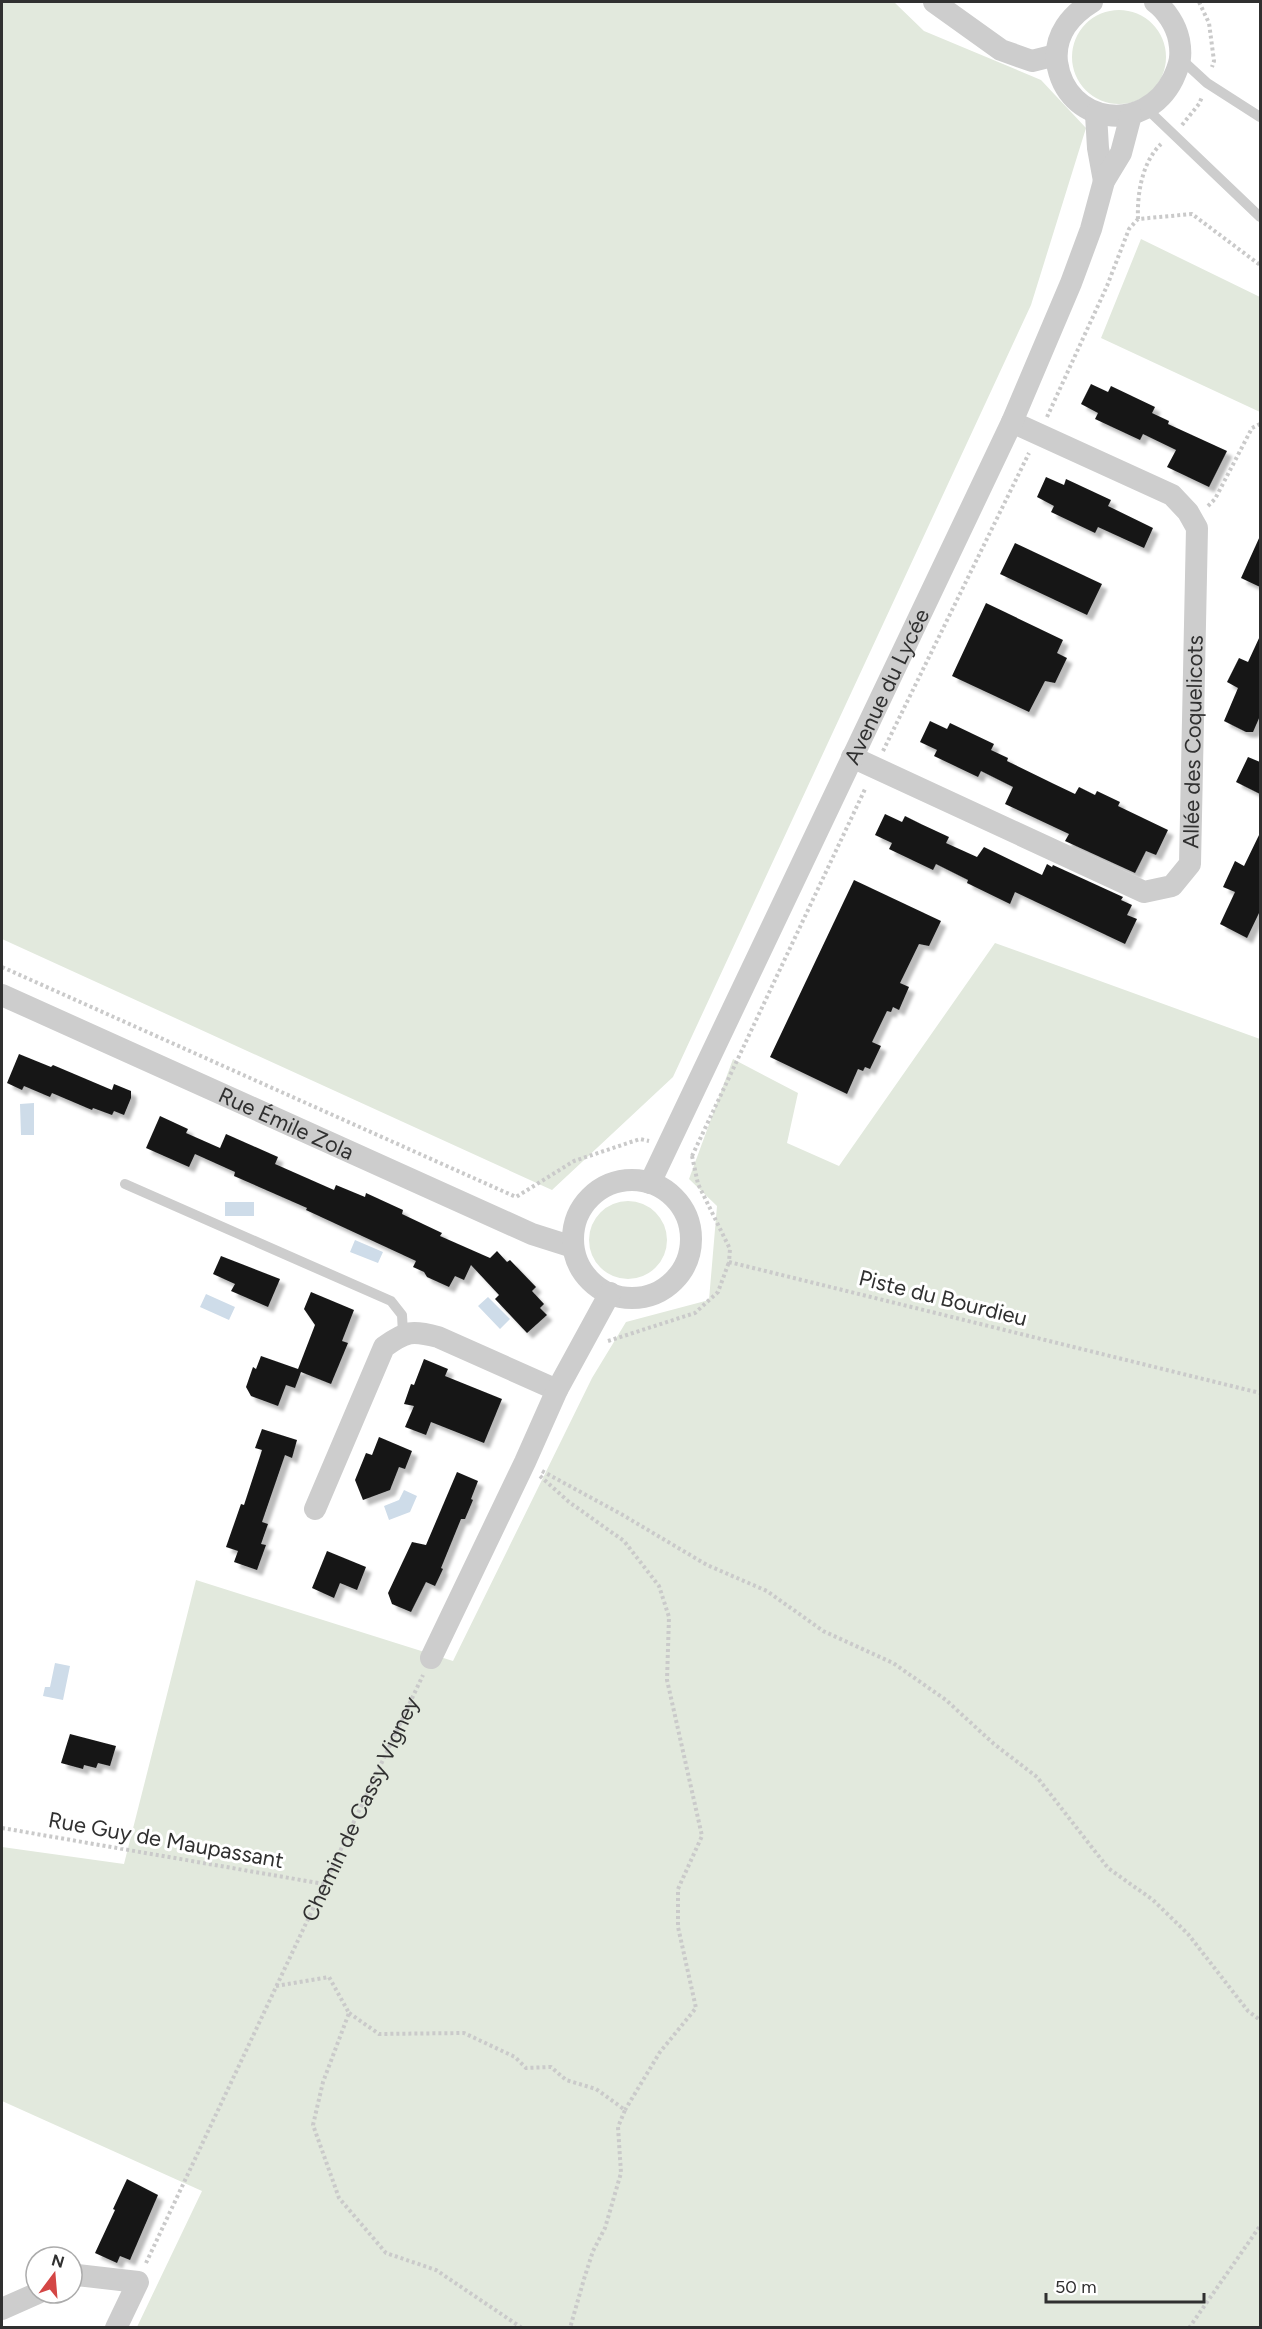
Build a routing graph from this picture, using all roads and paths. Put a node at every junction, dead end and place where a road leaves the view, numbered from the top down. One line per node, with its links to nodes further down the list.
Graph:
1 (934, 2): 5 (street)
2 (1092, 2): 5 (street)
3 (1156, 2): 6 (street)
4 (1199, 2): 7 (path)
5 (1056, 55): 9 (street)
6 (1182, 60): 7 (lane); 8 (street)
7 (1207, 83): 10 (lane); 11 (path)
8 (1139, 112): 9 (street); 11 (lane); 12 (street, Avenue du Lycée)
9 (1096, 114): 12 (street, Avenue du Lycée)
10 (1260, 117)
11 (1172, 134): 13 (lane); 14 (path)
12 (1104, 181): 16 (street, Avenue du Lycée)
13 (1260, 217)
14 (1138, 219): 15 (path); 18 (path)
15 (1260, 265)
16 (1012, 422): 18 (street); 20 (street, Avenue du Lycée)
17 (1260, 424): 19 (path)
18 (1039, 434): 19 (street); 21 (path)
19 (1193, 521): 21 (street, Allée des Coquelicots)
20 (852, 757): 21 (street, Allée des Coquelicots); 24 (street, Avenue du Lycée)
21 (875, 768): 25 (path)
22 (2, 967): 24 (path)
23 (2, 995): 28 (street, Rue Émile Zola)
24 (668, 1144): 25 (path); 26 (street, Avenue du Lycée)
25 (692, 1156): 29 (path)
26 (650, 1183): 28 (street); 30 (street)
27 (125, 1184): 31 (lane)
28 (573, 1247): 30 (street)
29 (729, 1262): 32 (path); 34 (path, Piste du Bourdieu)
30 (610, 1293): 32 (street)
31 (403, 1333): 33 (street); 36 (street)
32 (586, 1340): 33 (street)
33 (557, 1390): 35 (street)
34 (1260, 1393)
35 (525, 1462): 37 (street); 42 (path); 43 (path)
36 (315, 1509)
37 (431, 1658): 39 (path, Chemin de Cassy Vigney)
38 (2, 1828): 39 (path, Rue Guy de Maupassant)
39 (324, 1884): 40 (path, Chemin de Cassy Vigney)
40 (276, 1986): 41 (path); 46 (path, Chemin de Cassy Vigney)
41 (349, 2013): 43 (path); 50 (path)
42 (1260, 2020)
43 (625, 2110): 51 (path)
44 (1260, 2226): 52 (path)
45 (84, 2276): 46 (street)
46 (138, 2282): 49 (street)
47 (24, 2299): 48 (street)
48 (2, 2309)
49 (116, 2328)
50 (522, 2328)
51 (570, 2328)
52 (1189, 2328)

